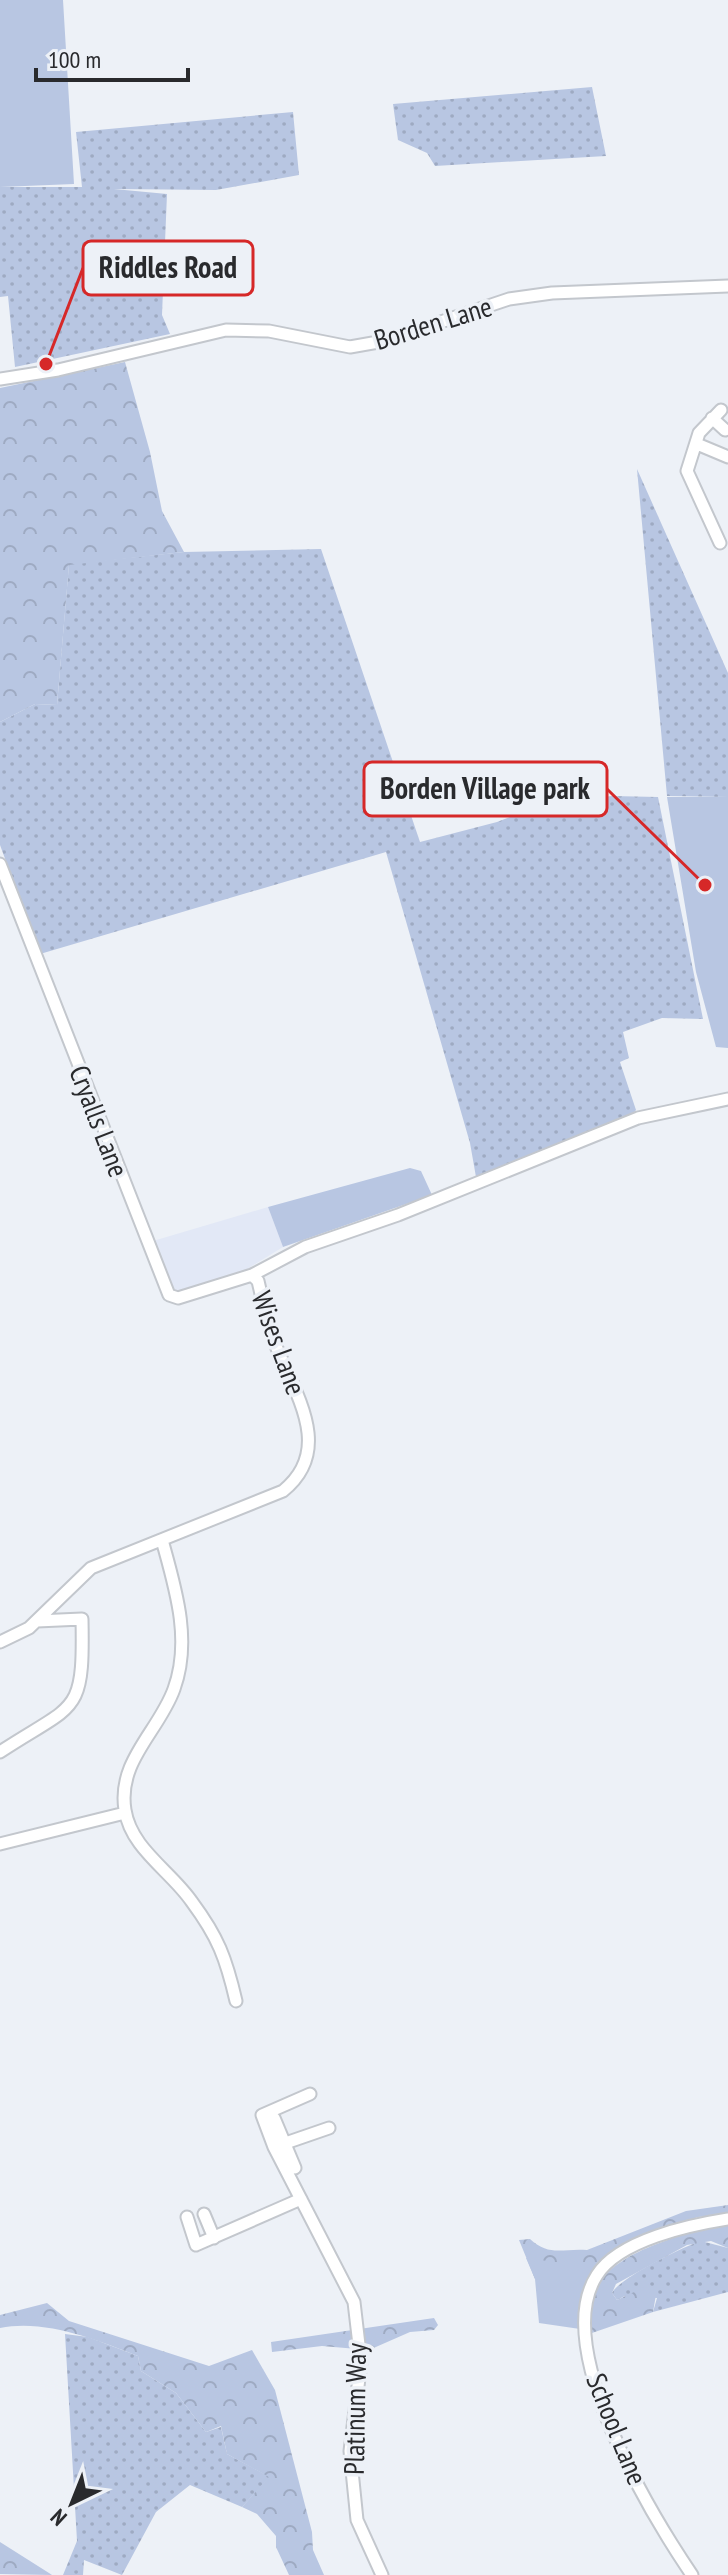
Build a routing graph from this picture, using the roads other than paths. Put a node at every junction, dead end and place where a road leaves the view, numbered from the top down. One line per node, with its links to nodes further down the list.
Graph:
1 (728, 286): 2 (street, Borden Lane)
2 (0, 379)
3 (725, 430): 4 (street)
4 (697, 444): 5 (street); 6 (street)
5 (728, 457)
6 (719, 543)
7 (0, 864): 9 (street, Cryalls Lane)
8 (728, 1099): 9 (street, Wises Lane)
9 (252, 1275): 10 (street, Wises Lane)
10 (162, 1540): 11 (street, Wises Lane); 14 (street)
11 (37, 1621): 12 (street, Wises Lane); 13 (street)
12 (0, 1642)
13 (0, 1752)
14 (125, 1813): 15 (street); 16 (street)
15 (0, 1844)
16 (236, 2001)
17 (310, 2094): 19 (street, Platinum Way)
18 (329, 2128): 19 (street)
19 (279, 2146): 20 (street); 21 (street, Platinum Way)
20 (295, 2168)
21 (301, 2199): 25 (street); 26 (street, Platinum Way)
22 (204, 2214): 25 (street)
23 (187, 2217): 25 (street)
24 (728, 2219): 27 (street, School Lane)
25 (214, 2238)
26 (382, 2575)
27 (692, 2575)

